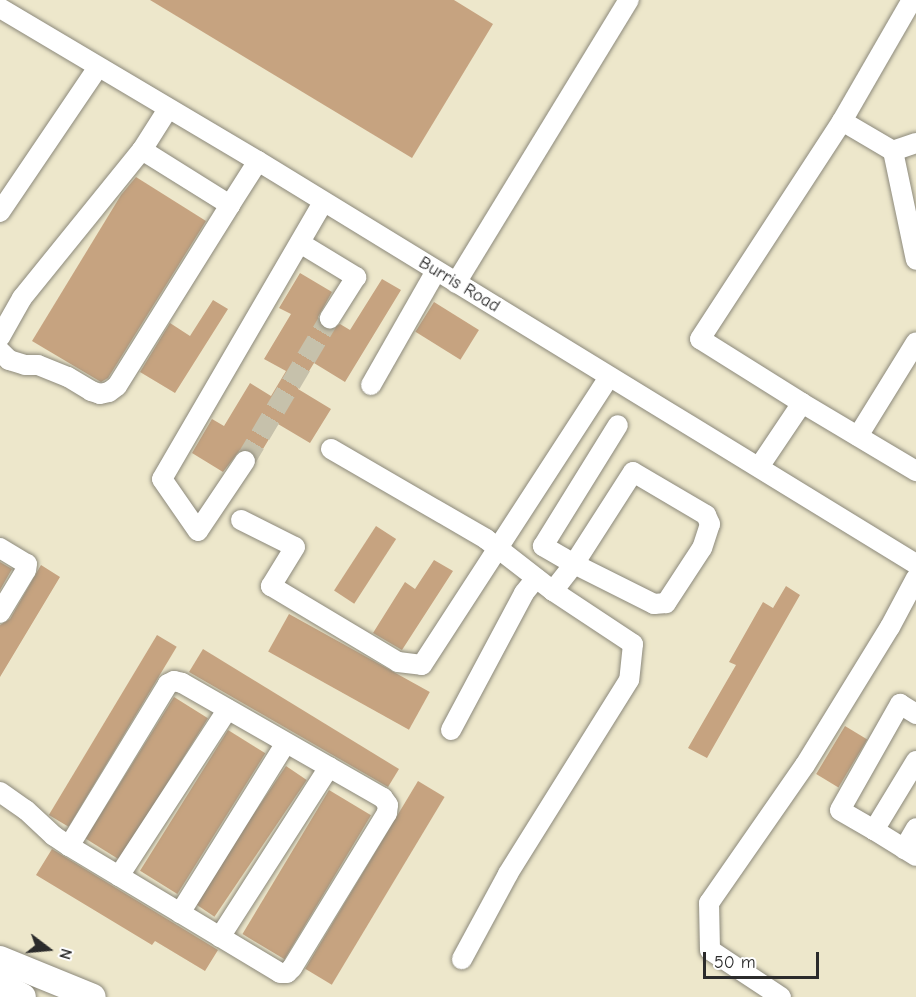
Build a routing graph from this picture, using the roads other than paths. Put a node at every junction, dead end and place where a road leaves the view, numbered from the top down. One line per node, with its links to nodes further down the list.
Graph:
1 (629, 0): 17 (street)
2 (912, 0): 6 (street)
3 (0, 8): 4 (street, Burris Road)
4 (98, 67): 5 (street, Burris Road); 13 (street)
5 (168, 109): 8 (street); 10 (street, Burris Road)
6 (842, 121): 9 (street); 24 (street)
7 (916, 144): 9 (street)
8 (142, 150): 12 (street); 19 (street)
9 (892, 151): 15 (street)
10 (258, 161): 11 (street, Burris Road); 12 (street)
11 (323, 202): 14 (street); 16 (street, Burris Road)
12 (230, 205): 21 (street)
13 (0, 212)
14 (300, 243): 18 (street); 28 (street)
15 (916, 260)
16 (436, 271): 17 (street, Burris Road); 23 (street)
17 (456, 283): 22 (street, Burris Road)
18 (330, 318)
19 (0, 337)
20 (916, 342): 26 (street)
21 (0, 351)
22 (609, 376): 29 (street, Burris Road); 33 (street)
23 (370, 385)
24 (802, 404): 26 (street); 29 (street)
25 (618, 424): 34 (street)
26 (858, 436): 30 (street)
27 (331, 449): 33 (street)
28 (245, 461)
29 (759, 467): 35 (street, Burris Road)
30 (916, 471)
31 (241, 520): 33 (street)
32 (0, 548): 39 (street)
33 (496, 548): 36 (street)
34 (574, 564): 34 (street); 38 (street)
35 (916, 564)
36 (536, 578): 38 (street); 42 (street)
37 (916, 578): 59 (street)
38 (553, 591): 55 (street)
39 (0, 613)
40 (228, 709): 43 (street); 49 (street); 51 (street)
41 (916, 714): 48 (street)
42 (451, 730)
43 (286, 743): 45 (street); 52 (street)
44 (916, 761): 48 (street)
45 (329, 767): 53 (street); 53 (street)
46 (0, 792): 49 (street)
47 (916, 828): 50 (street)
48 (874, 830): 50 (street)
49 (69, 846): 51 (street)
50 (910, 853)
51 (119, 876): 52 (street)
52 (180, 913): 53 (street)
53 (220, 937)
54 (0, 959): 58 (main road)
55 (462, 959)
56 (0, 984): 57 (main road)
57 (23, 997)
58 (93, 997)
59 (781, 997)

